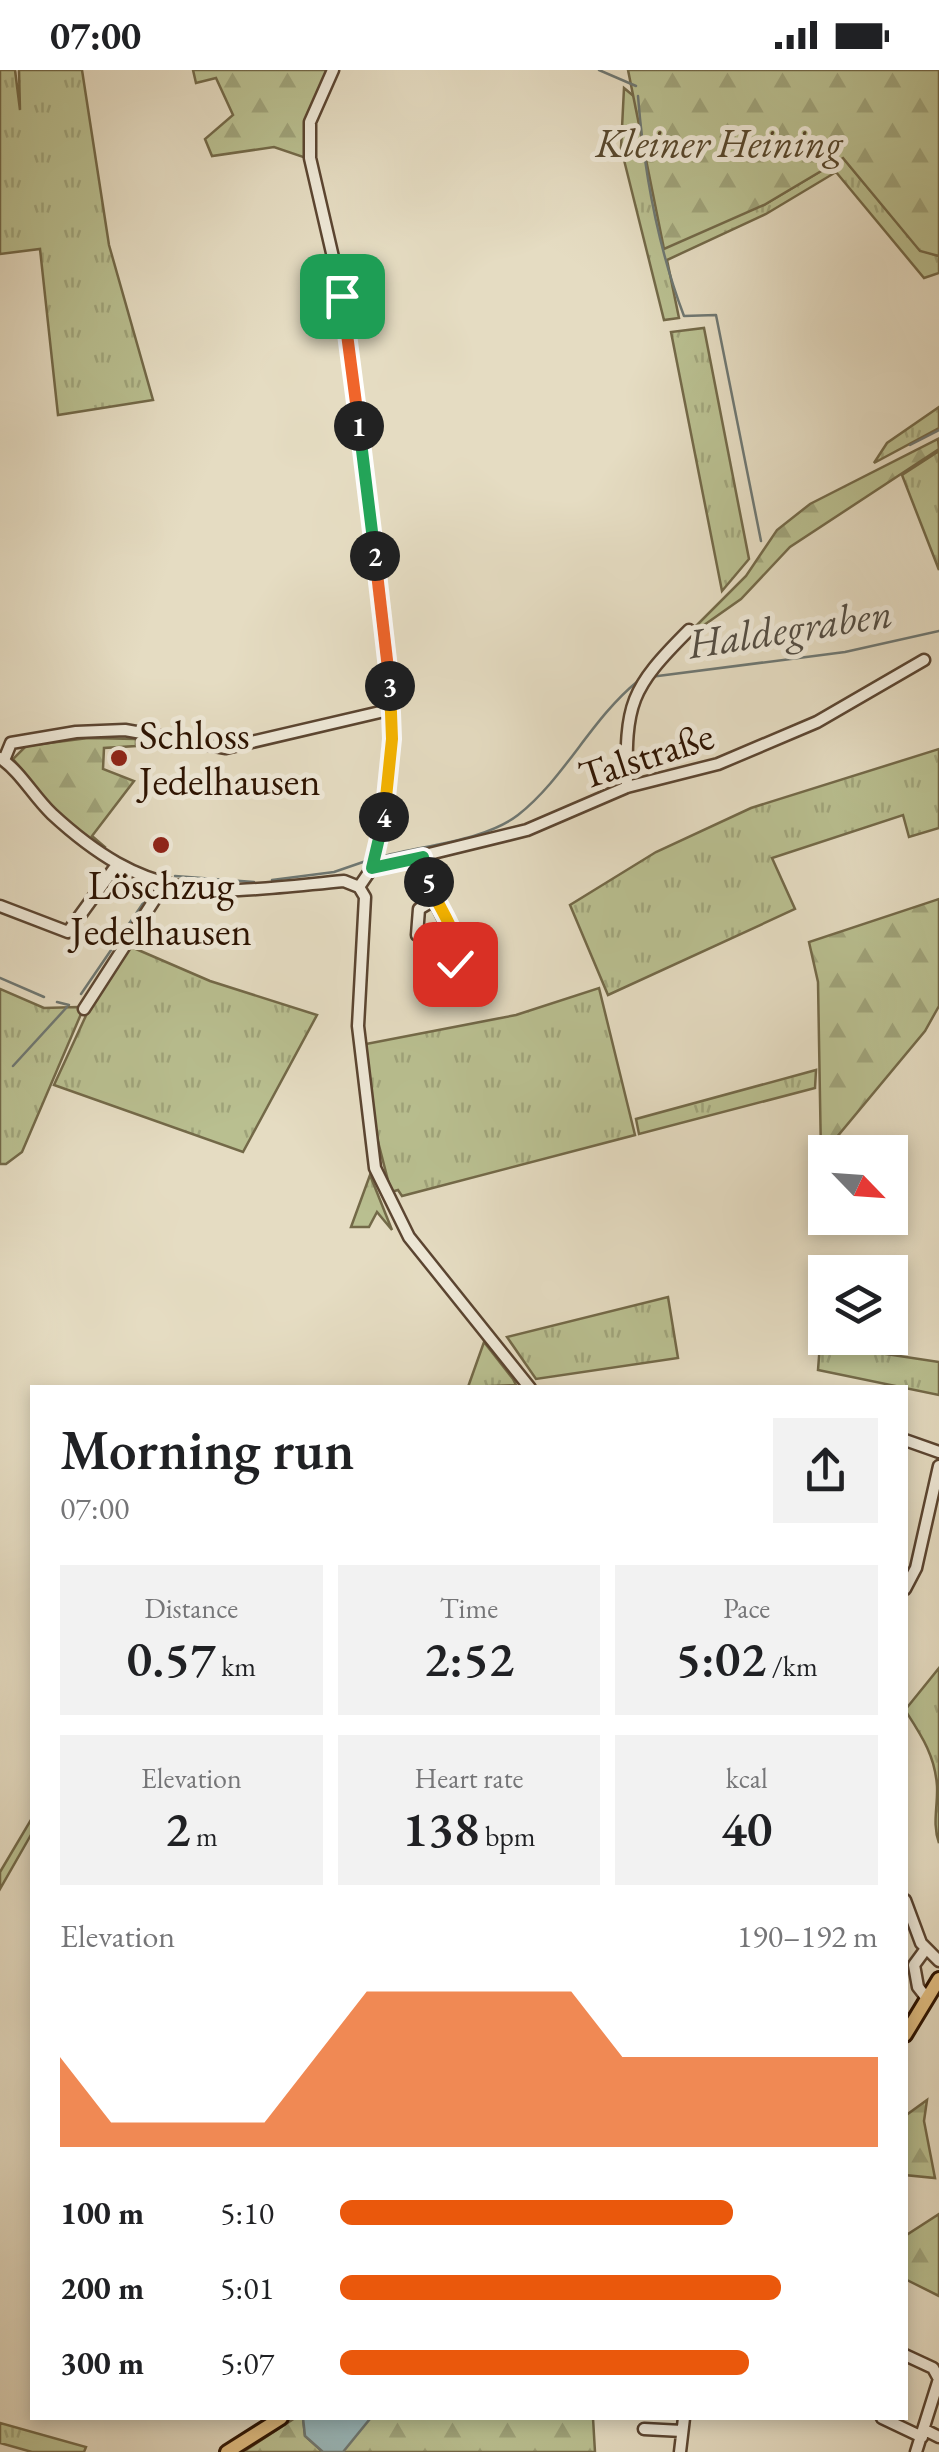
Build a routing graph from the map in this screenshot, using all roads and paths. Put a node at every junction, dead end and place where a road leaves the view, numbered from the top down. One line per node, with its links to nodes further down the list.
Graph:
1 (333, 70): 4 (street)
2 (689, 630): 6 (street)
3 (924, 660): 6 (street, Talstraße)
4 (393, 709): 5 (street); 9 (street)
5 (2, 759): 8 (street)
6 (627, 786): 7 (street, Talstraße)
7 (423, 857): 9 (street, Talstraße); 12 (street)
8 (116, 866): 10 (street); 13 (street)
9 (372, 868): 11 (street)
10 (164, 885): 11 (street); 16 (street)
11 (358, 887): 17 (street)
12 (434, 900): 14 (street); 15 (street)
13 (0, 906)
14 (417, 935)
15 (459, 950)
16 (84, 1010)
17 (528, 1385)
18 (908, 1441): 19 (street)
19 (939, 1452)
20 (939, 1466): 21 (street)
21 (908, 1583)
22 (908, 1907): 23 (street)
23 (926, 1950): 24 (street); 26 (street)
24 (939, 1961)
25 (939, 1979): 26 (main road)
26 (925, 1996): 27 (main road)
27 (908, 2030)
28 (908, 2357): 34 (street)
29 (278, 2420): 36 (main road)
30 (684, 2420): 33 (street)
31 (887, 2420): 34 (street)
32 (644, 2429): 33 (street)
33 (682, 2432): 37 (street)
34 (923, 2434): 35 (street); 38 (street)
35 (939, 2436)
36 (227, 2452)
37 (680, 2452)
38 (916, 2452)

